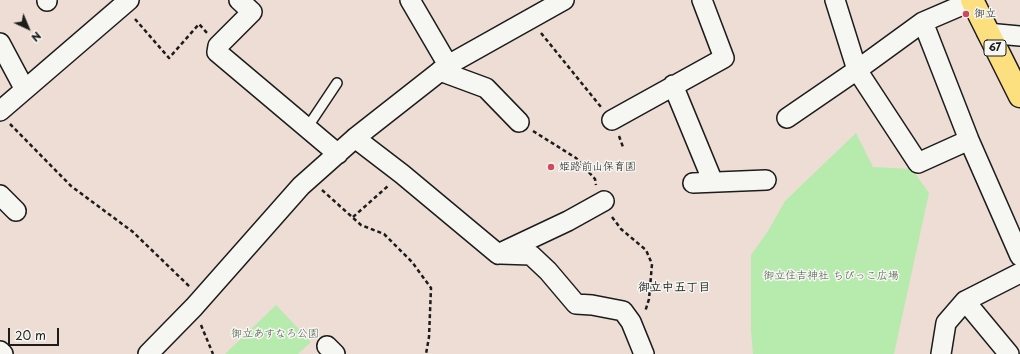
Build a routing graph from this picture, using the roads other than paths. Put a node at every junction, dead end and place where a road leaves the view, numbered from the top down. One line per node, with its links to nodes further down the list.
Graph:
1 (239, 0): 22 (street)
2 (410, 0): 12 (street)
3 (564, 0): 12 (street)
4 (702, 0): 15 (street)
5 (835, 0): 13 (street)
6 (972, 0): 8 (street); 9 (main road, 67)
7 (126, 2): 16 (street)
8 (923, 22): 13 (street); 24 (street)
9 (987, 33): 10 (street); 17 (main road, 67)
10 (1020, 36)
11 (0, 43): 16 (street)
12 (444, 68): 21 (street); 23 (street)
13 (857, 70): 19 (street); 24 (street)
14 (337, 83): 22 (lane)
15 (672, 85): 20 (street); 27 (street)
16 (24, 88): 18 (street)
17 (1020, 96)
18 (3, 115)
19 (787, 118)
20 (612, 120)
21 (519, 122)
22 (307, 128): 25 (street)
23 (355, 138): 25 (street); 30 (street)
24 (969, 140): 31 (street)
25 (338, 154): 36 (street)
26 (766, 180): 27 (street)
27 (713, 182): 28 (street)
28 (693, 183)
29 (604, 201): 30 (street)
30 (498, 254): 37 (street)
31 (1020, 256)
32 (1020, 273): 33 (street)
33 (965, 301): 38 (street); 39 (street)
34 (0, 351): 35 (street)
35 (3, 354)
36 (148, 354)
37 (644, 354)
38 (941, 354)
39 (1009, 354)

